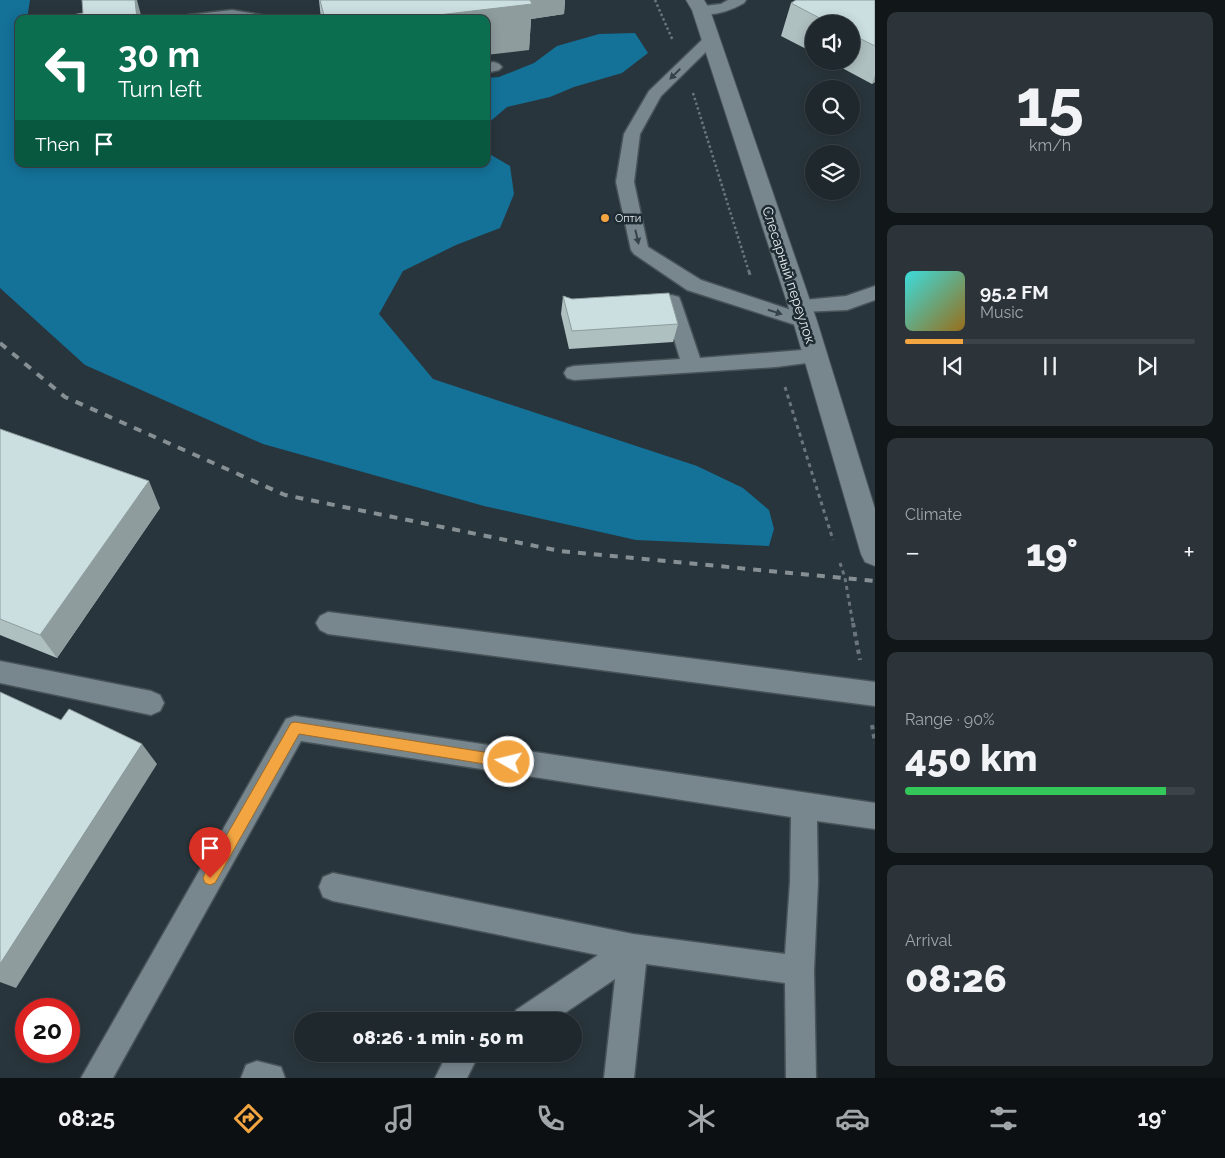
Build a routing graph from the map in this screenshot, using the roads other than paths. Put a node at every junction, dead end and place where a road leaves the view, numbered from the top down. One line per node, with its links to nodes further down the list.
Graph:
1 (739, 0): 2 (lane)
2 (698, 5): 5 (main road, Слесарный переулок)
3 (223, 15): 4 (lane)
4 (238, 15)
5 (710, 40): 8 (main road, Слесарный переулок); 8 (lane, one-way to 8)
6 (875, 293): 8 (lane)
7 (626, 304): 10 (lane)
8 (803, 314): 9 (main road, Слесарный переулок)
9 (815, 356): 10 (lane); 12 (main road, Слесарный переулок)
10 (692, 365): 11 (lane)
11 (574, 373)
12 (875, 554)
13 (328, 623): 15 (lane)
14 (0, 672): 16 (lane)
15 (875, 694)
16 (151, 703)
17 (806, 806): 18 (lane); 21 (lane); 24 (lane)
18 (875, 816)
19 (333, 886): 20 (lane)
20 (633, 948): 21 (lane); 22 (lane); 28 (lane)
21 (798, 970): 29 (lane)
22 (541, 1012)
23 (459, 1062): 27 (lane)
24 (96, 1078)
25 (256, 1078): 26 (lane)
26 (270, 1078)
27 (450, 1078)
28 (619, 1078)
29 (801, 1078)

